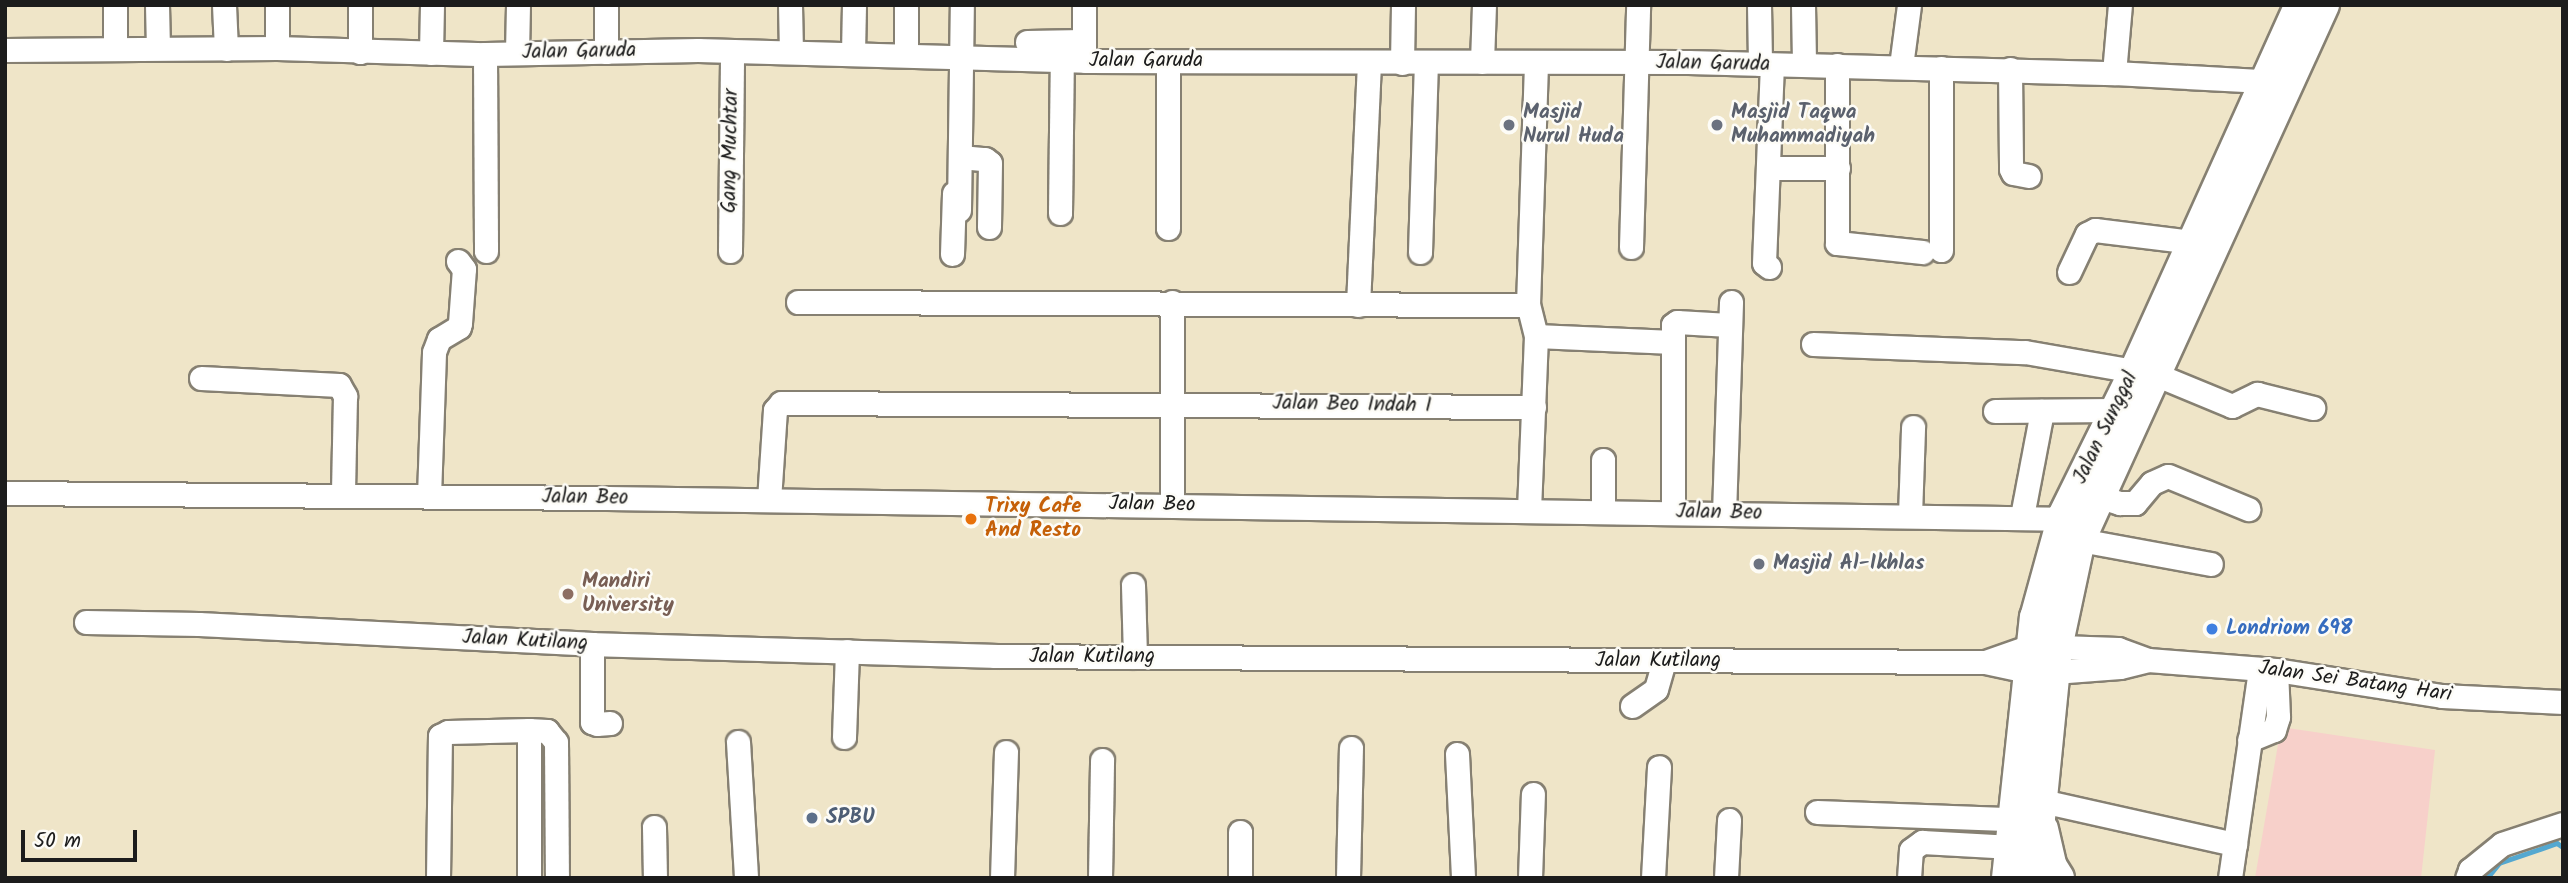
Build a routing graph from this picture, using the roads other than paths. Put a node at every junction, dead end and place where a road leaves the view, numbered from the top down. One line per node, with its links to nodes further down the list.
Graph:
1 (115, 5): 23 (street)
2 (157, 5): 24 (street)
3 (224, 5): 26 (street)
4 (277, 5): 25 (street)
5 (360, 5): 28 (street)
6 (432, 5): 33 (street)
7 (518, 5): 34 (street)
8 (606, 5): 32 (street)
9 (790, 5): 30 (street)
10 (854, 5): 35 (street)
11 (906, 5): 37 (street)
12 (962, 5): 38 (street)
13 (1084, 5): 31 (street)
14 (1403, 5): 44 (street)
15 (1484, 5): 41 (street)
16 (1638, 5): 46 (street)
17 (1759, 5): 47 (street)
18 (1802, 5): 48 (street)
19 (1909, 5): 50 (street)
20 (2120, 5): 53 (street)
21 (2309, 10): 54 (main road, Jalan Sunggal)
22 (1027, 43): 31 (street)
23 (115, 48): 24 (street, Jalan Garuda); 27 (street, Jalan Garuda)
24 (158, 48): 26 (street, Jalan Garuda)
25 (277, 48): 26 (street, Jalan Garuda); 28 (street, Jalan Garuda)
26 (226, 49)
27 (5, 50)
28 (360, 51): 33 (street, Jalan Garuda)
29 (732, 51): 30 (street, Jalan Garuda); 32 (street, Jalan Garuda); 66 (street, Gang Muchtar)
30 (791, 51): 35 (street, Jalan Garuda)
31 (1084, 51): 39 (street, Jalan Garuda); 40 (street, Jalan Garuda)
32 (607, 52): 34 (street, Jalan Garuda)
33 (431, 53): 36 (street, Jalan Garuda)
34 (517, 53): 36 (street, Jalan Garuda)
35 (853, 53): 37 (street, Jalan Garuda)
36 (485, 54): 65 (street)
37 (906, 55): 38 (street, Jalan Garuda)
38 (958, 57): 39 (street, Jalan Garuda); 55 (street); 68 (street)
39 (1062, 60): 60 (street)
40 (1168, 62): 43 (street, Jalan Garuda); 62 (street)
41 (1482, 62): 42 (street, Jalan Garuda); 45 (street, Jalan Garuda)
42 (1536, 62): 46 (street, Jalan Garuda); 76 (street)
43 (1369, 63): 44 (street, Jalan Garuda); 75 (street)
44 (1402, 63): 45 (street, Jalan Garuda)
45 (1426, 63): 67 (street)
46 (1637, 63): 47 (street, Jalan Garuda); 64 (street)
47 (1766, 64): 48 (street, Jalan Garuda); 70 (street)
48 (1804, 65): 49 (street, Jalan Garuda)
49 (1838, 65): 50 (street, Jalan Garuda); 57 (street)
50 (1902, 66): 51 (street, Jalan Garuda)
51 (1941, 68): 52 (street, Jalan Garuda); 57 (street)
52 (2010, 69): 53 (street, Jalan Garuda); 58 (street)
53 (2114, 72): 54 (street, Jalan Garuda)
54 (2274, 85): 63 (main road, Jalan Sunggal); 81 (main road, Jalan Sunggal)
55 (960, 157): 59 (street); 61 (street)
56 (1777, 168): 57 (street)
57 (1838, 168)
58 (2029, 176)
59 (959, 210)
60 (1060, 213)
61 (989, 227)
62 (1168, 228)
63 (2193, 242): 71 (street); 81 (main road, Jalan Sunggal)
64 (1631, 247)
65 (486, 251)
66 (730, 251)
67 (1420, 252)
68 (953, 254)
69 (457, 261): 93 (street)
70 (1769, 267)
71 (2068, 272)
72 (798, 302): 73 (street)
73 (1171, 302): 75 (street); 83 (street)
74 (1731, 302): 77 (street)
75 (1358, 305): 76 (street)
76 (1528, 305): 78 (street)
77 (1729, 325): 79 (street); 100 (street)
78 (1536, 335): 79 (street); 84 (street)
79 (1673, 342): 99 (street)
80 (1814, 344): 81 (street)
81 (2146, 372): 85 (street); 86 (main road, Jalan Sunggal); 103 (main road, Jalan Sunggal)
82 (201, 378): 92 (street)
83 (1170, 403): 84 (street, Jalan Beo Indah I); 94 (street, Jalan Beo Indah I); 95 (street)
84 (1534, 407): 97 (street)
85 (2313, 408)
86 (2114, 410): 88 (street); 103 (main road, Jalan Sunggal)
87 (1995, 411): 88 (street)
88 (2042, 411): 102 (street)
89 (1913, 427): 101 (street)
90 (1603, 460): 98 (street)
91 (5, 493): 92 (street, Jalan Beo)
92 (343, 495): 93 (street, Jalan Beo)
93 (429, 496): 94 (street, Jalan Beo)
94 (769, 500): 95 (street, Jalan Beo)
95 (1172, 505): 97 (street, Jalan Beo)
96 (2248, 509): 103 (street)
97 (1529, 510): 98 (street, Jalan Beo)
98 (1603, 511): 99 (street, Jalan Beo)
99 (1673, 513): 100 (street, Jalan Beo)
100 (1724, 514): 101 (street, Jalan Beo)
101 (1910, 515): 102 (street, Jalan Beo)
102 (2022, 516): 103 (street, Jalan Beo)
103 (2082, 518): 104 (street); 110 (main road, Jalan Sunggal)
104 (2211, 564)
105 (1133, 585): 109 (street)
106 (86, 622): 107 (street, Jalan Kutilang)
107 (592, 645): 108 (street, Jalan Kutilang); 115 (street)
108 (847, 651): 109 (street, Jalan Kutilang); 117 (street)
109 (1135, 657): 111 (street, Jalan Kutilang)
110 (2042, 659): 111 (street, Jalan Kutilang); 112 (street, Jalan Sei Batang Hari); 131 (main road, Jalan Sunggal)
111 (1664, 661): 114 (street)
112 (2268, 670): 113 (street, Jalan Sei Batang Hari); 130 (street)
113 (2563, 702)
114 (1632, 706)
115 (610, 723)
116 (529, 730): 132 (street); 133 (street); 134 (street)
117 (844, 737)
118 (737, 743): 136 (street)
119 (1351, 748): 140 (street)
120 (1006, 752): 137 (street)
121 (1457, 754): 141 (street)
122 (1102, 760): 138 (street)
123 (1659, 767): 143 (street)
124 (1533, 794): 142 (street)
125 (1817, 812): 131 (street)
126 (1728, 820): 144 (street)
127 (2563, 824): 148 (street)
128 (654, 827): 135 (street)
129 (1240, 832): 139 (street)
130 (2224, 842): 131 (street); 147 (street)
131 (2023, 847): 145 (street); 146 (main road, Jalan Sunggal)
132 (438, 878)
133 (529, 878)
134 (557, 878)
135 (655, 878)
136 (746, 878)
137 (1002, 878)
138 (1100, 878)
139 (1240, 878)
140 (1348, 878)
141 (1464, 878)
142 (1530, 878)
143 (1653, 878)
144 (1726, 878)
145 (1909, 878)
146 (2059, 878)
147 (2230, 878)
148 (2467, 878)

